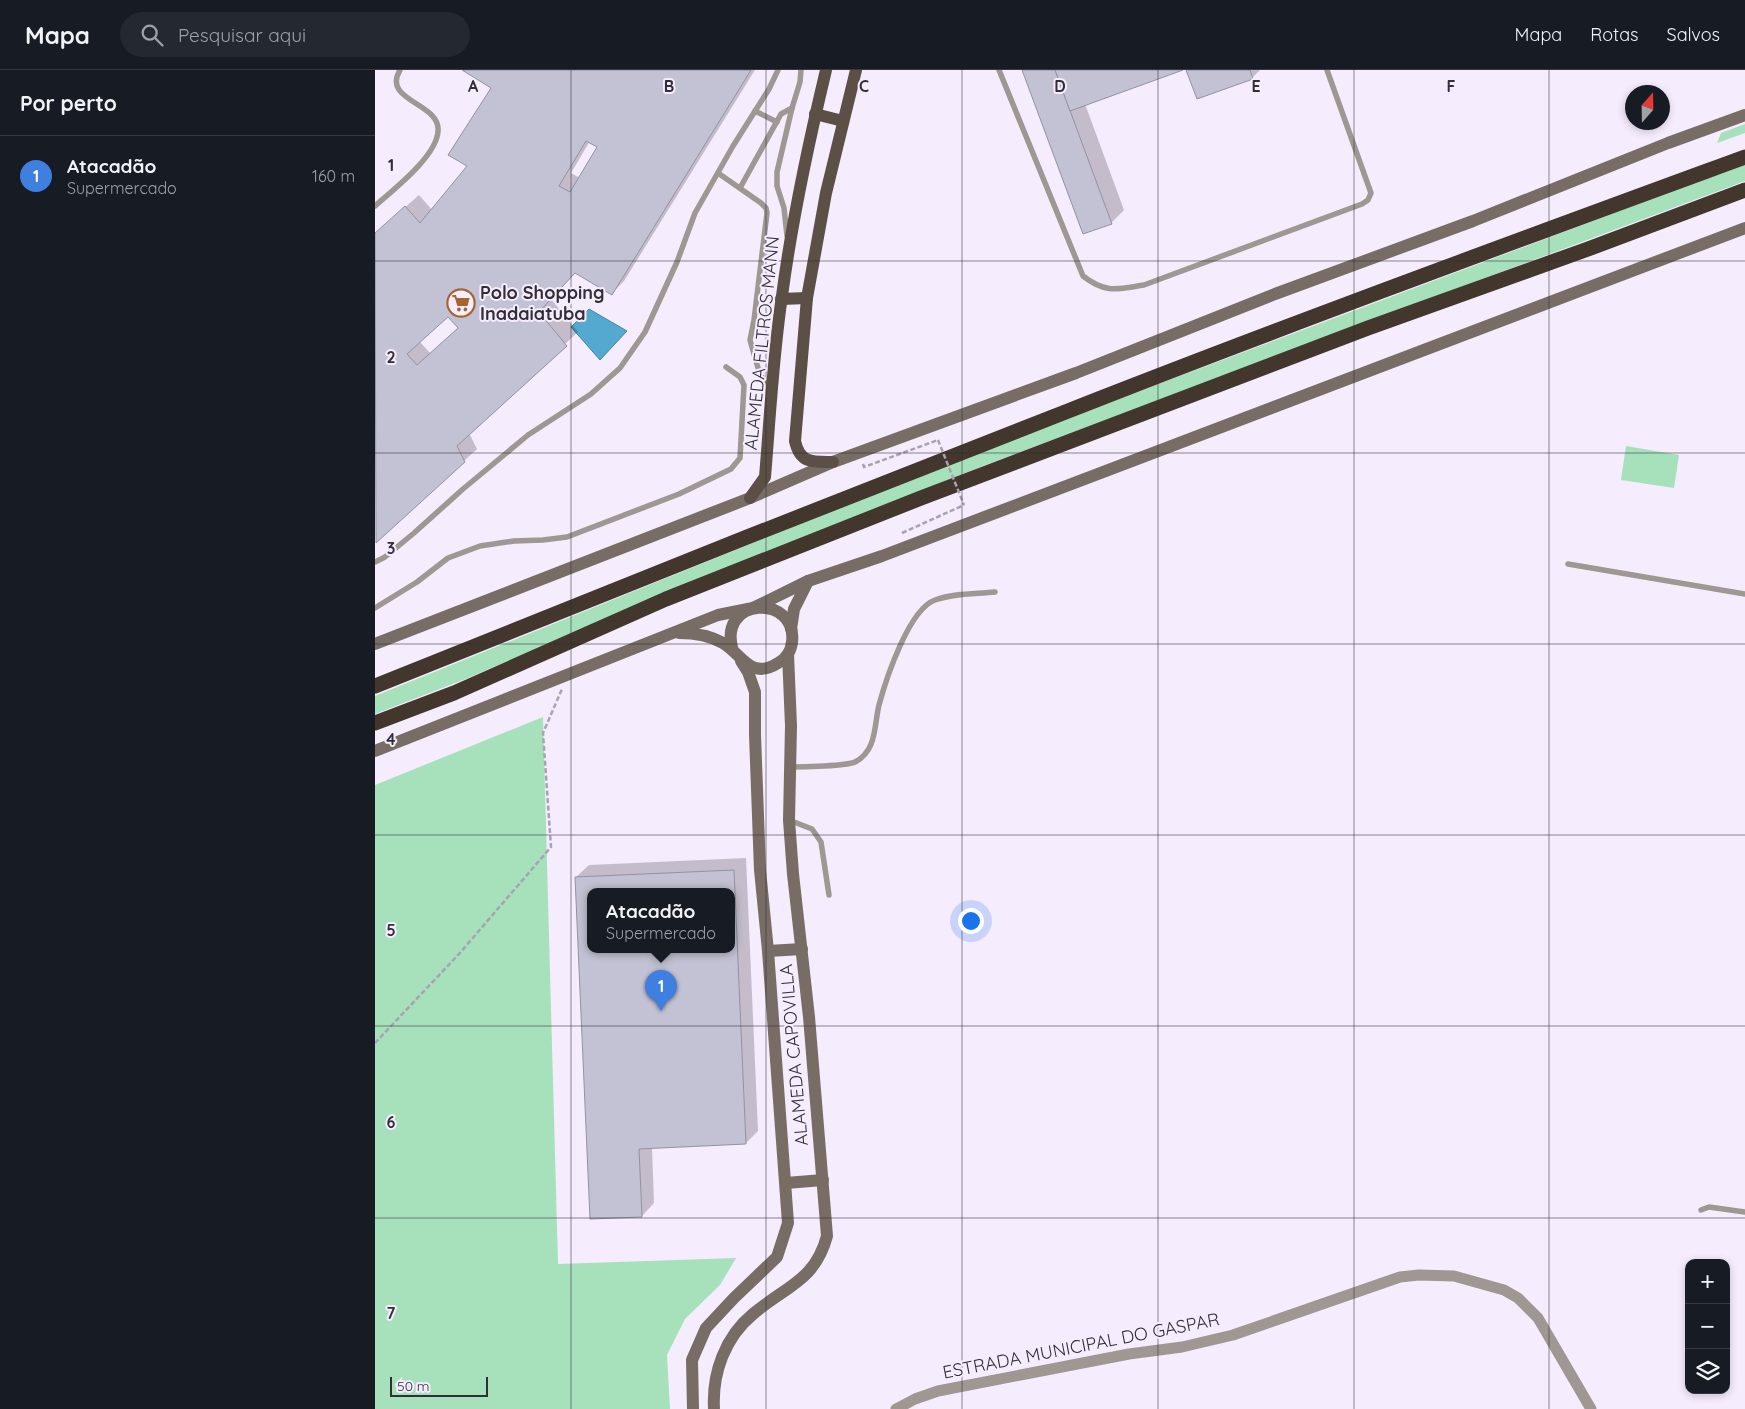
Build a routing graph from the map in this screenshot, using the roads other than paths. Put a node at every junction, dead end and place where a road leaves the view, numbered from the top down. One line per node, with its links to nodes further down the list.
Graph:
1 (400, 70): 18 (lane)
2 (778, 70): 9 (lane)
3 (801, 70): 8 (lane)
4 (826, 70): 10 (main road, ALAMEDA FILTROS MANN)
5 (856, 70): 12 (main road)
6 (999, 70): 7 (lane)
7 (1327, 70)
8 (792, 108): 13 (lane); 20 (lane)
9 (755, 111): 13 (lane); 15 (lane)
10 (815, 114): 12 (main road); 20 (main road, ALAMEDA FILTROS MANN)
11 (1745, 115): 25 (main road)
12 (843, 121): 21 (main road)
13 (777, 122): 16 (lane)
14 (1745, 157): 39 (highway)
15 (718, 173): 16 (lane); 27 (lane)
16 (740, 188): 24 (lane)
17 (1745, 190): 40 (highway)
18 (375, 206)
19 (1745, 228): 29 (main road)
20 (789, 250): 22 (main road, ALAMEDA FILTROS MANN)
21 (807, 298): 22 (main road); 25 (main road)
22 (781, 299): 24 (main road, ALAMEDA FILTROS MANN)
23 (727, 367): 32 (lane)
24 (772, 388): 26 (main road, ALAMEDA FILTROS MANN)
25 (833, 462): 26 (main road)
26 (750, 498): 36 (main road)
27 (375, 562)
28 (1567, 564): 31 (lane)
29 (807, 581): 33 (main road); 34 (main road)
30 (995, 592): 42 (lane)
31 (1745, 594)
32 (375, 608)
33 (753, 608): 34 (main road); 35 (main road); 38 (main road)
34 (791, 629): 37 (main road)
35 (671, 633): 38 (main road); 41 (main road)
36 (375, 644)
37 (788, 654): 38 (main road); 42 (main road, ALAMEDA CAPOVILLA)
38 (737, 656): 46 (main road, ALAMEDA CAPOVILLA)
39 (375, 686)
40 (375, 723)
41 (375, 751)
42 (791, 767): 43 (main road, ALAMEDA CAPOVILLA)
43 (789, 820): 44 (lane); 45 (main road, ALAMEDA CAPOVILLA)
44 (829, 895)
45 (802, 949): 46 (main road); 47 (main road, ALAMEDA CAPOVILLA)
46 (768, 951): 48 (main road, ALAMEDA CAPOVILLA)
47 (823, 1180): 48 (main road); 52 (main road, ALAMEDA CAPOVILLA)
48 (785, 1183): 51 (main road, ALAMEDA CAPOVILLA)
49 (1701, 1210): 50 (lane)
50 (1745, 1212)
51 (693, 1409)
52 (714, 1409)
53 (896, 1409): 54 (street, ESTRADA MUNICIPAL DO GASPAR)
54 (1591, 1409)

